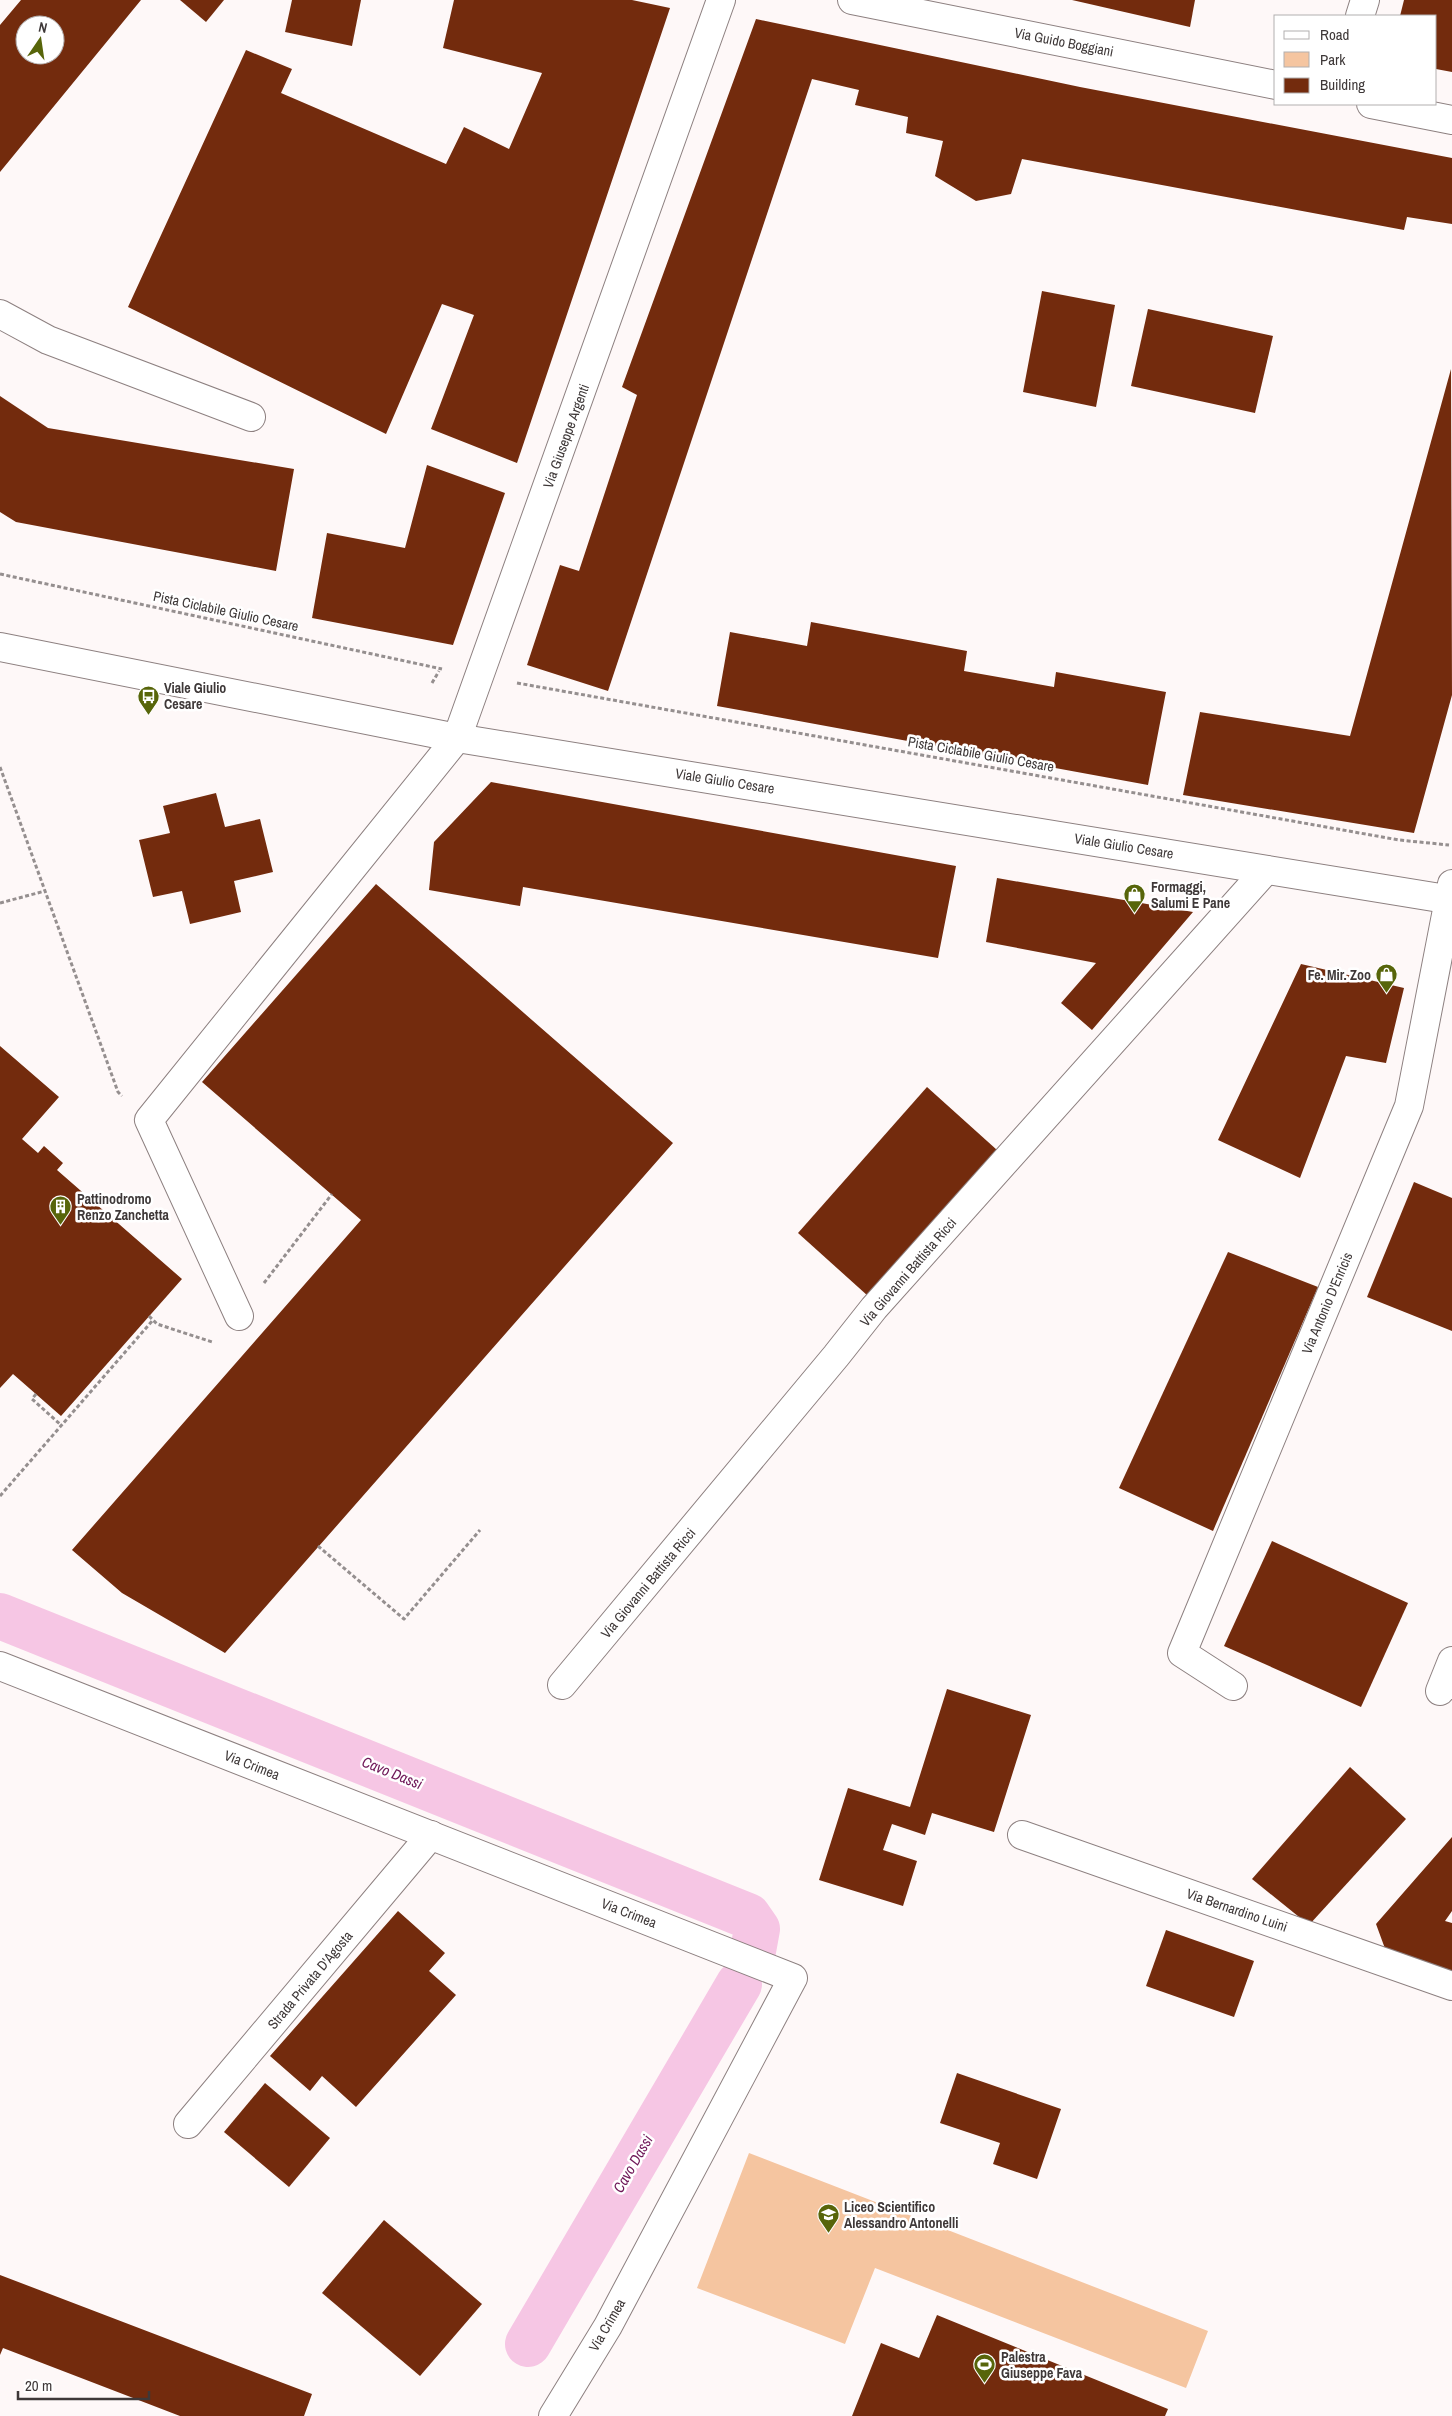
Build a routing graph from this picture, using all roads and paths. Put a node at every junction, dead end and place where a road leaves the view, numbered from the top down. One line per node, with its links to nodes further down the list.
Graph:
1 (721, 0): 16 (street, Via Giuseppe Argenti)
2 (852, 0): 5 (street, Via Guido Boggiani)
3 (1365, 0): 4 (street)
4 (1360, 15)
5 (1274, 85)
6 (1376, 105): 7 (street)
7 (1452, 120)
8 (0, 314): 9 (street)
9 (251, 417)
10 (0, 574): 12 (path, Pista Ciclabile Giulio Cesare)
11 (0, 647): 16 (street, Viale Giulio Cesare)
12 (440, 668): 13 (path, Pista Ciclabile Giulio Cesare); 15 (path)
13 (448, 670)
14 (516, 682): 18 (path, Pista Ciclabile Giulio Cesare)
15 (432, 683)
16 (457, 738): 19 (street, Viale Giulio Cesare); 23 (street, Via Giuseppe Argenti)
17 (0, 767): 20 (path)
18 (1452, 845)
19 (1266, 870): 21 (street, Viale Giulio Cesare); 36 (street, Via Giovanni Battista Ricci)
20 (45, 891): 22 (path); 23 (path)
21 (1451, 895): 37 (street, Via Antonio D'Enricis)
22 (0, 903)
23 (149, 1120): 26 (street)
24 (332, 1194): 26 (path)
25 (148, 1316): 27 (path)
26 (239, 1316)
27 (153, 1320): 28 (path); 30 (path)
28 (218, 1344)
29 (36, 1394): 30 (path)
30 (61, 1426): 31 (path)
31 (0, 1496)
32 (480, 1530): 33 (path)
33 (318, 1546)
34 (1452, 1661): 38 (street)
35 (0, 1666): 40 (street, Via Crimea)
36 (562, 1686)
37 (1233, 1686)
38 (1440, 1691)
39 (1022, 1834): 41 (street, Via Bernardino Luini)
40 (431, 1835): 42 (street, Strada Privata D'Agosta); 43 (street, Via Crimea)
41 (1452, 1986)
42 (188, 2124)
43 (553, 2416)

